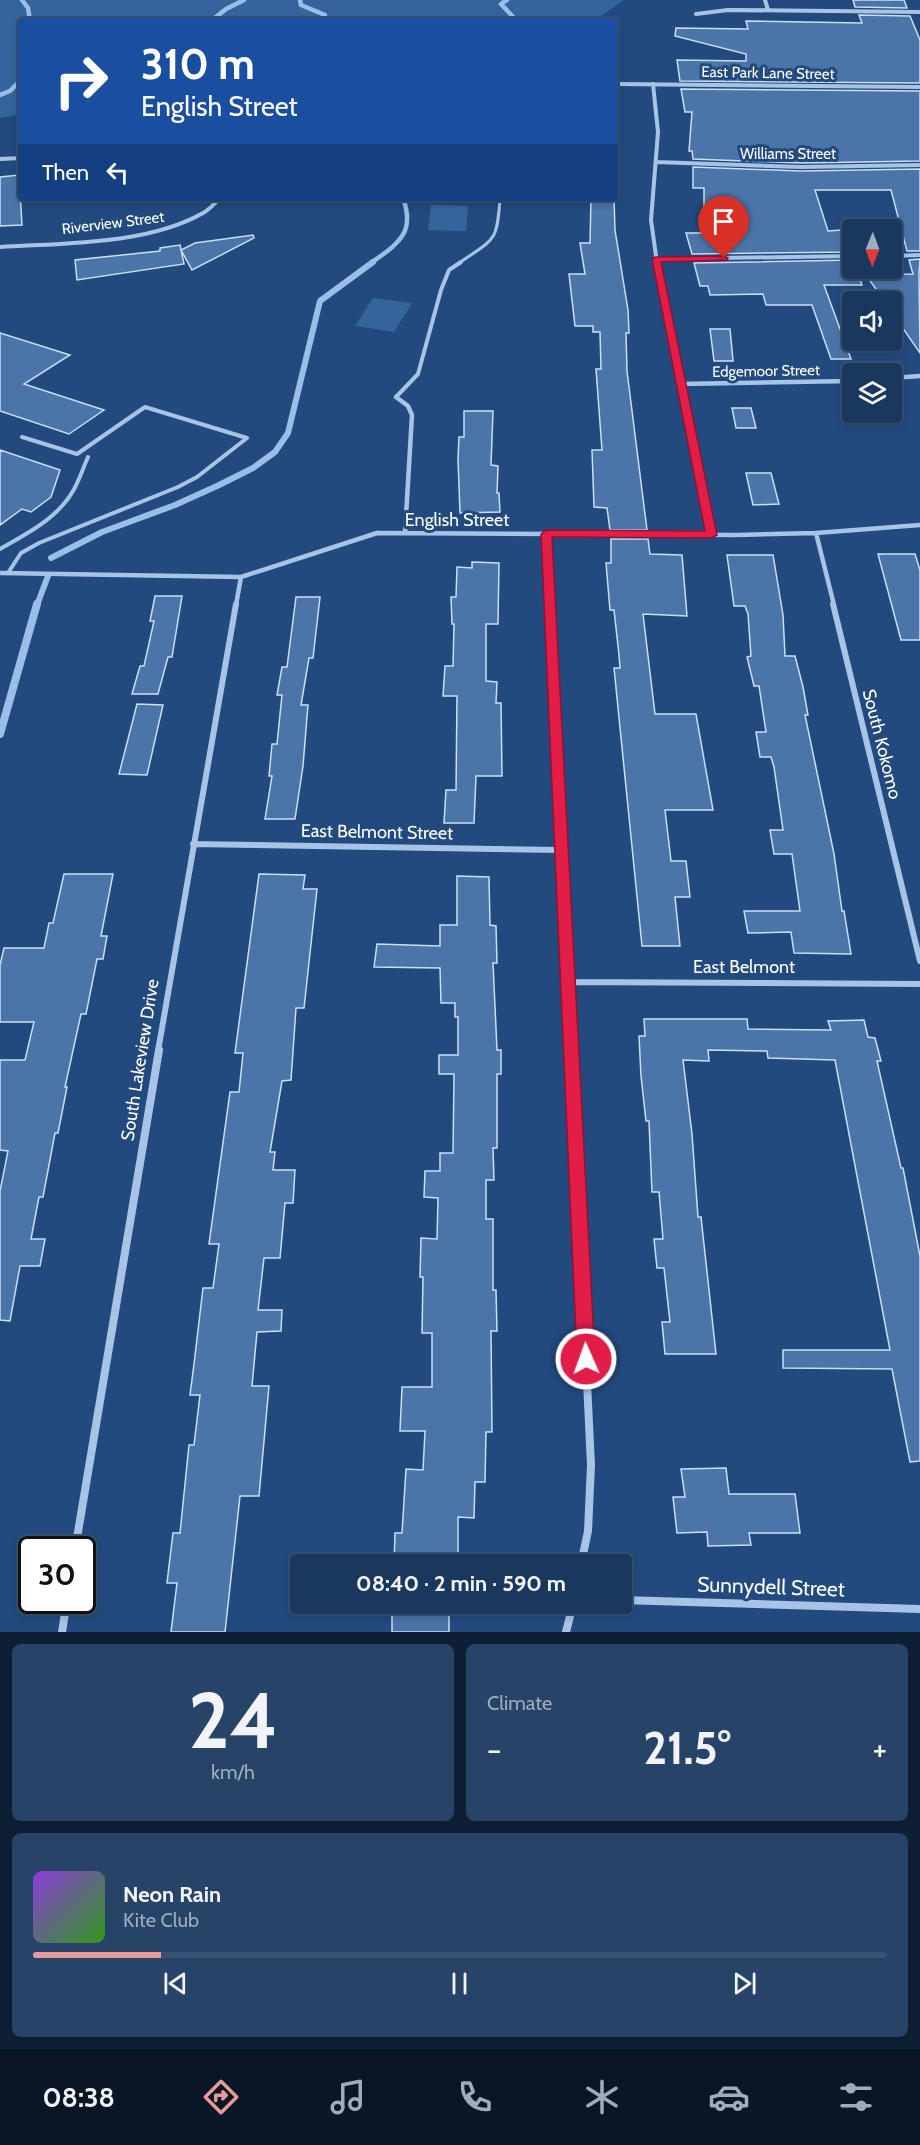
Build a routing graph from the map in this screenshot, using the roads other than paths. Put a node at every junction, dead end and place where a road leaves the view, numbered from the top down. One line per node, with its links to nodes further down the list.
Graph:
1 (765, 0): 2 (street)
2 (768, 10): 3 (street); 4 (street)
3 (920, 12)
4 (696, 14)
5 (618, 84): 6 (street, East Park Lane Street)
6 (653, 84): 7 (street, East Park Lane Street); 10 (street)
7 (920, 87)
8 (18, 158): 9 (street)
9 (0, 159)
10 (656, 162): 11 (street, Williams Street); 18 (street)
11 (920, 165)
12 (217, 201): 14 (street, Riverview Street)
13 (500, 201): 23 (lane)
14 (0, 247)
15 (920, 255): 17 (street)
16 (842, 256): 18 (street)
17 (902, 256)
18 (656, 259): 22 (street)
19 (920, 376): 20 (street)
20 (902, 377)
21 (842, 381): 22 (street, Edgemoor Street)
22 (681, 384): 30 (street)
23 (396, 397): 27 (street)
24 (22, 437): 33 (lane)
25 (88, 457): 31 (lane)
26 (920, 525): 28 (street, English Street)
27 (405, 533): 29 (street, English Street); 34 (street, English Street)
28 (816, 533): 30 (street, English Street); 37 (street, South Kokomo)
29 (546, 534): 30 (street, English Street); 36 (street)
30 (711, 535)
31 (0, 549)
32 (0, 573): 33 (street, English Street)
33 (9, 573): 34 (street, English Street)
34 (241, 577): 35 (street, South Lakeview Drive)
35 (193, 844): 36 (street, East Belmont Street); 40 (street, South Lakeview Drive)
36 (561, 850): 38 (street)
37 (920, 961)
38 (567, 982): 39 (street, East Belmont); 41 (street)
39 (920, 984)
40 (77, 1536)
41 (583, 1554)
42 (632, 1600): 43 (street, Sunnydell Street)
43 (920, 1609)
44 (65, 1614): 46 (street)
45 (570, 1614): 47 (street)
46 (62, 1632)
47 (566, 1632)

